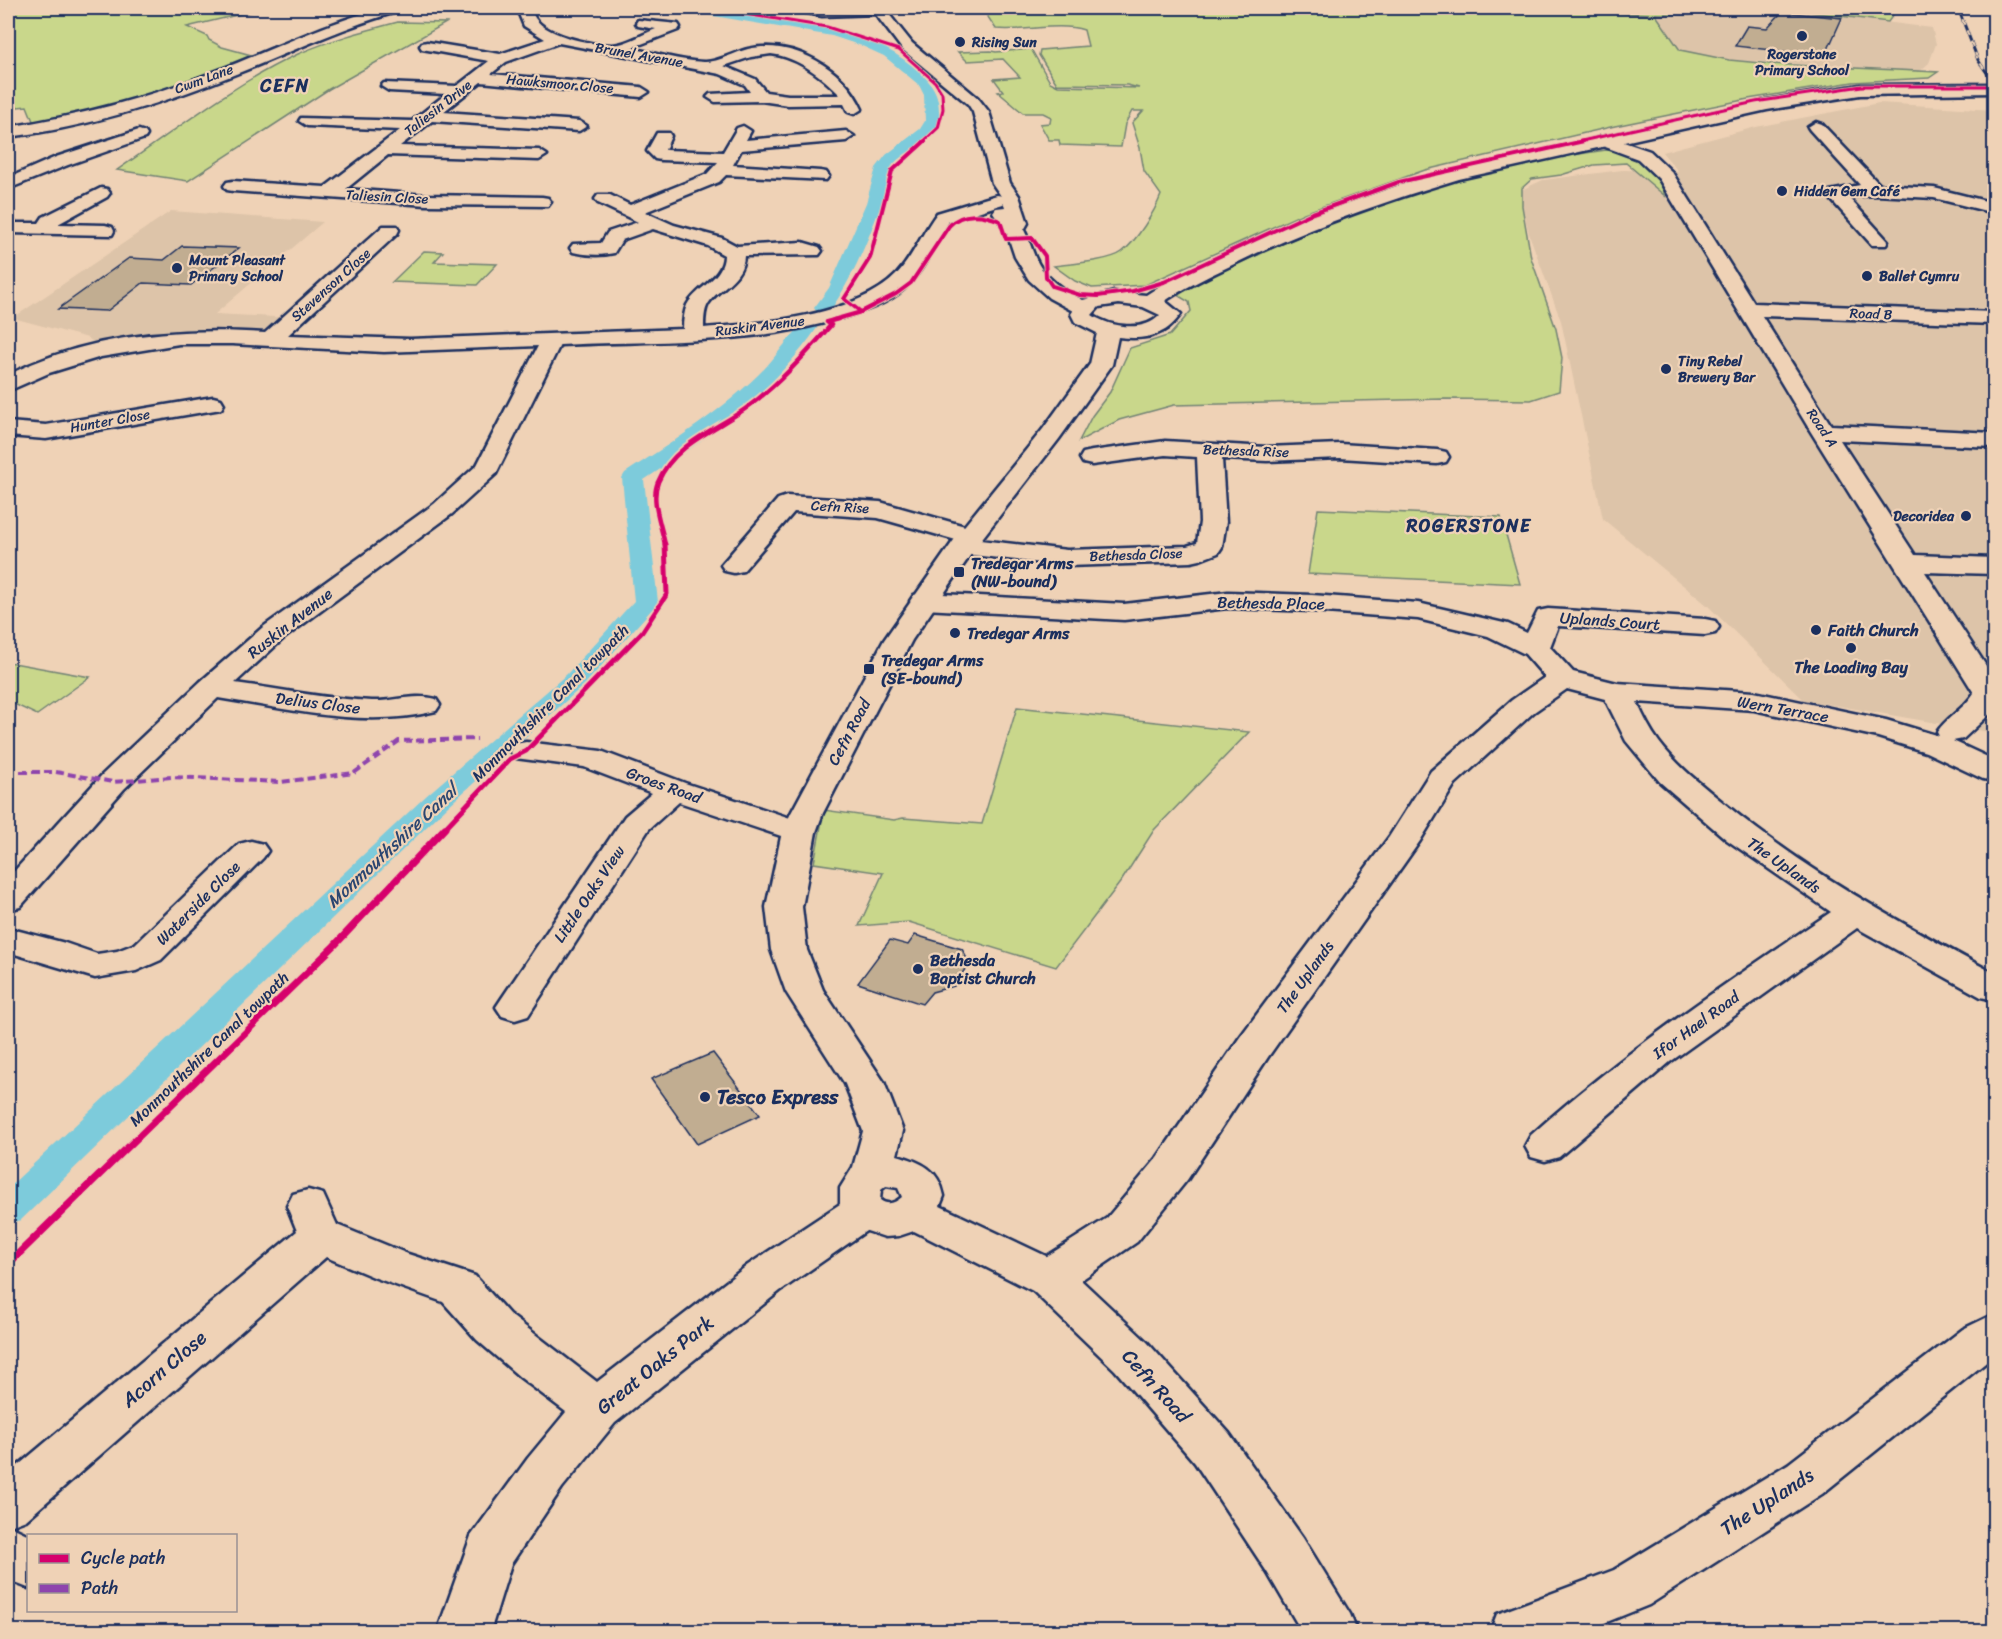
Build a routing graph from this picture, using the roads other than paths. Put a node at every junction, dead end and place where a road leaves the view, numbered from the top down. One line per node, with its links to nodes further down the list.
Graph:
1 (395, 8): 22 (street, Cwm Lane)
2 (530, 8): 6 (street, Brunel Avenue)
3 (802, 8): 4 (street)
4 (878, 9): 39 (street)
5 (643, 23): 8 (street)
6 (558, 39): 8 (street, Brunel Avenue); 9 (street, Taliesin Drive)
7 (427, 46): 9 (street)
8 (612, 50): 10 (street, Brunel Avenue)
9 (501, 59): 11 (street, Taliesin Drive)
10 (707, 67): 16 (street, Brunel Avenue); 16 (street)
11 (478, 76): 14 (street, Taliesin Drive); 15 (street, Hawksmoor Close)
12 (389, 86): 14 (street)
13 (1991, 88): 26 (street)
14 (462, 91): 19 (street, Taliesin Drive)
15 (641, 92)
16 (761, 96): 17 (street)
17 (715, 97)
18 (307, 121): 19 (street)
19 (422, 121): 20 (street); 28 (street, Taliesin Drive)
20 (579, 126)
21 (1816, 127): 33 (street)
22 (8, 132)
23 (663, 136): 27 (street)
24 (846, 136): 27 (street)
25 (123, 137): 31 (street)
26 (1606, 141): 50 (street); 52 (street, Road A)
27 (732, 145): 30 (street); 40 (street)
28 (384, 150): 29 (street); 35 (street, Taliesin Drive)
29 (539, 155)
30 (820, 176)
31 (8, 183)
32 (233, 186): 35 (street, Taliesin Close)
33 (1875, 190): 38 (street); 46 (street)
34 (101, 194): 43 (street)
35 (328, 194): 37 (street, Taliesin Close)
36 (604, 199): 40 (street)
37 (542, 202)
38 (1989, 206)
39 (1006, 209): 51 (street); 55 (street, Ruskin Avenue)
40 (629, 211): 41 (street)
41 (653, 223): 47 (street); 49 (street)
42 (8, 228): 43 (street)
43 (46, 228): 45 (street)
44 (390, 230): 57 (street, Stevenson Close)
45 (105, 231)
46 (1879, 242)
47 (580, 248)
48 (812, 251): 49 (street)
49 (734, 252): 55 (street)
50 (1150, 301): 51 (street); 54 (street)
51 (1084, 308): 54 (street)
52 (1748, 309): 53 (street, Road B); 61 (street, Road A)
53 (1995, 318)
54 (1108, 330): 66 (street, Cefn Road)
55 (693, 333): 56 (street, Ruskin Avenue)
56 (552, 339): 57 (street, Ruskin Avenue); 74 (street, Ruskin Avenue)
57 (270, 340): 58 (street, Ruskin Avenue)
58 (8, 384)
59 (213, 404): 60 (street, Hunter Close)
60 (8, 429)
61 (1823, 432): 62 (street); 67 (street, Road A)
62 (1995, 440)
63 (1209, 450): 64 (street, Bethesda Rise); 65 (street, Bethesda Rise); 66 (street, Bethesda Close)
64 (1440, 457)
65 (1092, 458)
66 (967, 541): 68 (street, Cefn Rise); 70 (street, Cefn Road)
67 (1907, 563): 69 (street); 77 (street, Road A)
68 (734, 565)
69 (1995, 566)
70 (924, 602): 72 (street, Bethesda Place); 81 (street, Cefn Road)
71 (1705, 627): 72 (street, Uplands Court)
72 (1535, 648): 73 (street, Bethesda Place)
73 (1563, 678): 75 (street, Wern Terrace); 90 (street, The Uplands)
74 (211, 688): 76 (street, Delius Close); 83 (street, Ruskin Avenue)
75 (1617, 692): 79 (street, Wern Terrace); 84 (street, The Uplands)
76 (425, 705)
77 (1952, 732)
78 (526, 751): 80 (street, Groes Road)
79 (1995, 772)
80 (674, 790): 81 (street, Groes Road); 87 (street, Little Oaks View)
81 (800, 832): 89 (street, Cefn Road)
82 (250, 852): 85 (street, Waterside Close)
83 (8, 899)
84 (1854, 913): 86 (street, The Uplands); 88 (street, Ifor Hael Road)
85 (8, 940)
86 (1995, 988)
87 (515, 1007)
88 (1545, 1146)
89 (868, 1193): 90 (street, Cefn Road); 92 (street, Great Oaks Park)
90 (1050, 1278): 97 (street, Cefn Road)
91 (1995, 1333): 98 (street, The Uplands)
92 (598, 1409): 93 (street, Acorn Close); 96 (street, Great Oaks Park)
93 (8, 1504)
94 (8, 1548): 95 (street)
95 (27, 1563)
96 (462, 1630)
97 (1331, 1632)
98 (1516, 1632)

